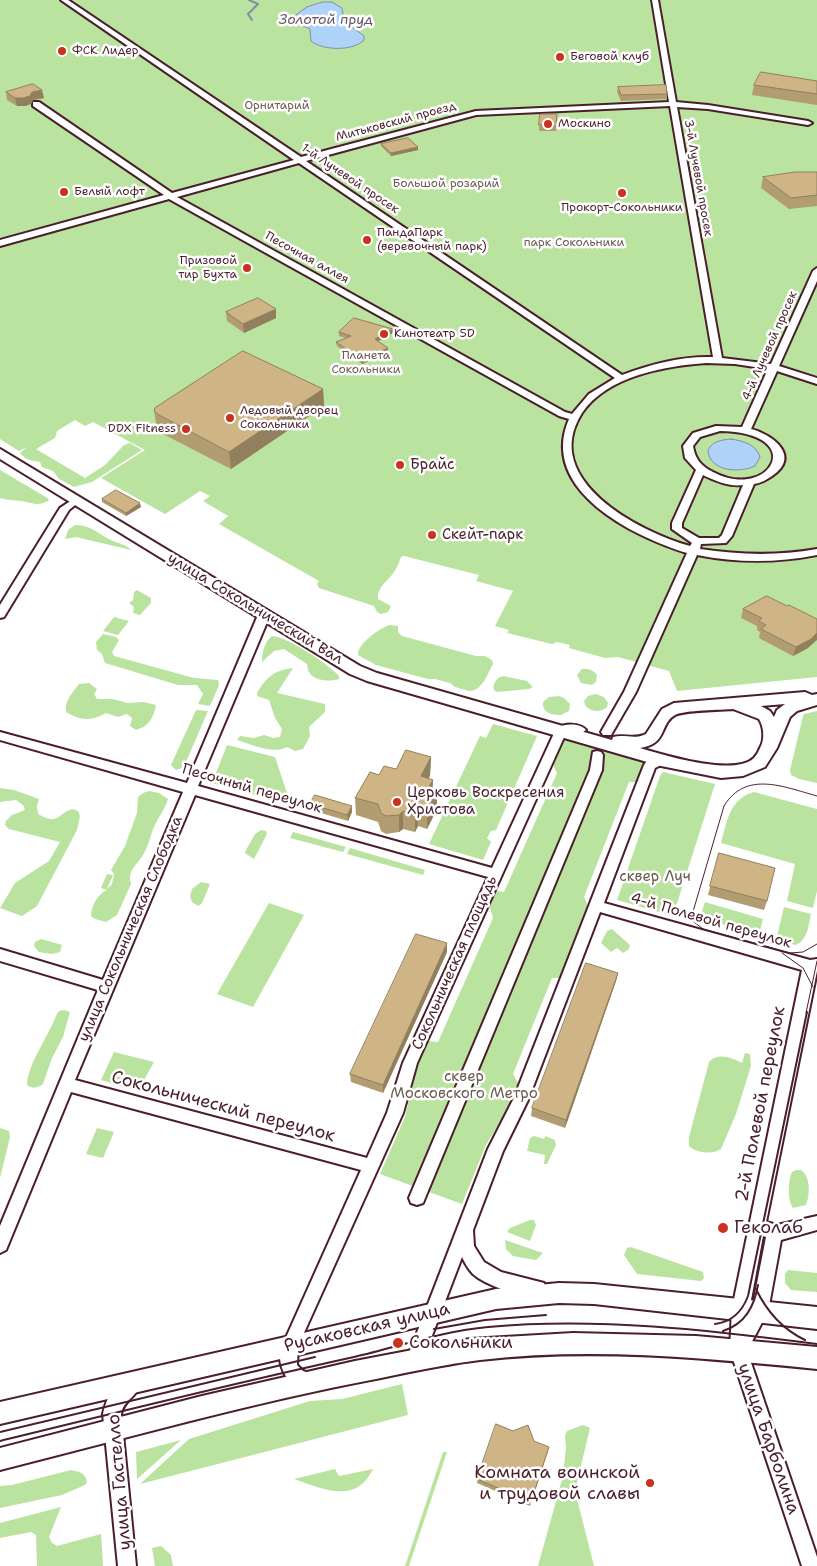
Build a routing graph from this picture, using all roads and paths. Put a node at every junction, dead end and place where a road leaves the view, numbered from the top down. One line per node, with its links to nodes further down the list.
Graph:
1 (64, 0): 6 (street, 1-й Лучевой просек)
2 (655, 0): 4 (street, 3-й Лучевой просек)
3 (36, 104): 7 (street, Песочная аллея)
4 (673, 104): 5 (street, Митьковский проезд); 6 (street, Митьковский проезд); 10 (street, 3-й Лучевой просек)
5 (808, 123)
6 (300, 160): 7 (street, Митьковский проезд); 13 (street, 1-й Лучевой просек)
7 (170, 196): 8 (street, Митьковский проезд); 14 (street, Песочная аллея)
8 (0, 243)
9 (817, 271): 11 (street, 4-й Лучевой просек)
10 (718, 360): 11 (street); 13 (street)
11 (774, 367): 12 (street); 15 (street, 4-й Лучевой просек)
12 (815, 376)
13 (621, 378): 14 (street)
14 (575, 418): 20 (street)
15 (746, 430): 17 (street); 18 (street)
16 (0, 453): 19 (main road, улица Сокольнический Вал)
17 (700, 471): 18 (street); 20 (street)
18 (750, 482): 20 (street)
19 (75, 501): 22 (street); 23 (main road, улица Сокольнический Вал)
20 (695, 546): 21 (street); 30 (street)
21 (817, 552)
22 (0, 614)
23 (264, 615): 27 (main road, улица Сокольнический Вал); 36 (street, улица Сокольническая Слободка)
24 (817, 697): 25 (main road); 32 (main road, улица Сокольнический Вал)
25 (726, 704): 26 (main road); 32 (main road)
26 (683, 708): 30 (main road, улица Сокольнический Вал); 34 (main road)
27 (530, 721): 28 (main road, улица Сокольнический Вал); 29 (main road, улица Сокольнический Вал)
28 (580, 730): 29 (street); 30 (main road, улица Сокольнический Вал)
29 (560, 732): 35 (main road, улица Сокольнический Вал); 37 (street, Сокольническая площадь)
30 (607, 735)
31 (0, 736): 36 (street, Песочный переулок)
32 (770, 744): 34 (main road, улица Сокольнический Вал)
33 (597, 755): 44 (street)
34 (681, 763): 35 (main road, улица Сокольнический Вал)
35 (655, 765): 38 (street)
36 (191, 789): 37 (street, Песочный переулок); 41 (street, улица Сокольническая Слободка)
37 (496, 874): 43 (street, Сокольническая площадь)
38 (596, 906): 40 (street, 4-й Полевой переулок); 47 (street)
39 (0, 955): 41 (street)
40 (813, 966): 46 (street, 2-й Полевой переулок)
41 (107, 987): 42 (street, улица Сокольническая Слободка)
42 (65, 1084): 43 (street, Сокольнический переулок); 49 (street, улица Сокольническая Слободка)
43 (371, 1166): 54 (street, Сокольническая площадь)
44 (417, 1198)
45 (817, 1223): 48 (street)
46 (757, 1226): 48 (street); 51 (street, 2-й Полевой переулок)
47 (465, 1228): 50 (street); 52 (street)
48 (777, 1233): 51 (street)
49 (0, 1245)
50 (559, 1293): 51 (main road, Русаковская улица); 52 (main road, Русаковская улица)
51 (750, 1310): 53 (main road, Русаковская улица); 55 (street)
52 (432, 1314): 54 (main road, Русаковская улица); 57 (street)
53 (817, 1318)
54 (290, 1345): 58 (main road, Русаковская улица); 59 (street)
55 (738, 1350): 56 (main road); 57 (main road); 64 (street, улица Барболина)
56 (817, 1358)
57 (414, 1361): 59 (main road)
58 (140, 1380): 60 (main road, Русаковская улица); 61 (street, улица Гастелло)
59 (310, 1381): 61 (main road)
60 (0, 1414)
61 (112, 1431): 62 (main road); 63 (street, улица Гастелло)
62 (0, 1459)
63 (126, 1566)
64 (811, 1566)

